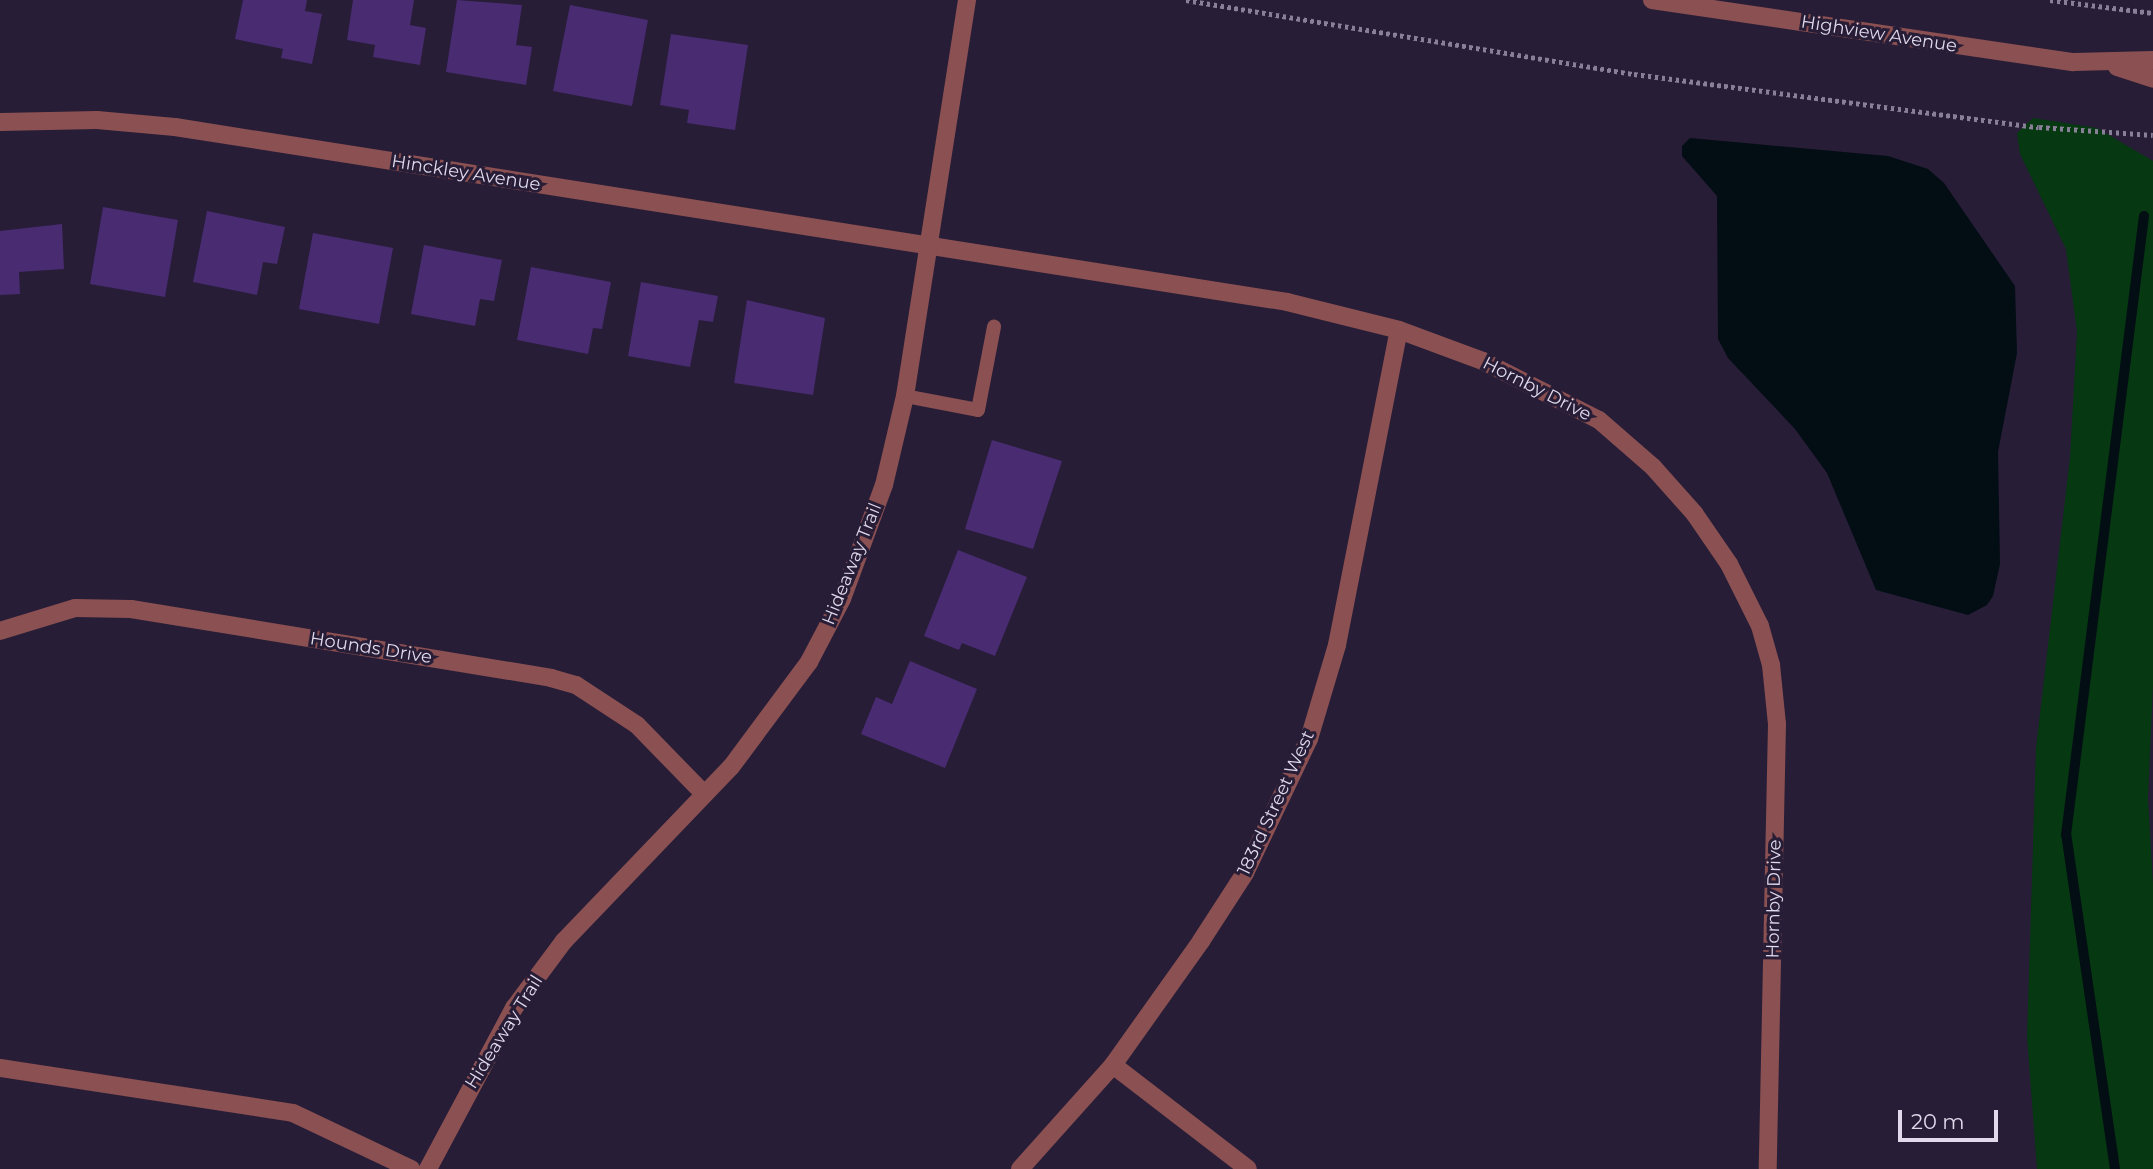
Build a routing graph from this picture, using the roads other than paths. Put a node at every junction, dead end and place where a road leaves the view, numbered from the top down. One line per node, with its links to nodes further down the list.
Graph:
1 (967, 0): 7 (street, Hideaway Trail)
2 (1652, 0): 4 (street, Highview Avenue)
3 (2153, 60): 4 (street, Highview Avenue)
4 (2107, 64): 5 (street, Highview Avenue)
5 (2153, 79)
6 (0, 122): 7 (street, Hinckley Avenue)
7 (930, 248): 9 (street, Hornby Drive); 10 (street, Hideaway Trail)
8 (994, 327): 10 (lane)
9 (1399, 330): 13 (street, 183rd Street West); 19 (street, Hornby Drive)
10 (905, 396): 12 (street, Hideaway Trail)
11 (0, 631): 12 (street, Hounds Drive)
12 (704, 794): 16 (street, Hideaway Trail)
13 (1113, 1065): 17 (street, 183rd Street West); 18 (street)
14 (0, 1068): 15 (street)
15 (411, 1169)
16 (428, 1169)
17 (1020, 1169)
18 (1248, 1169)
19 (1768, 1169)

